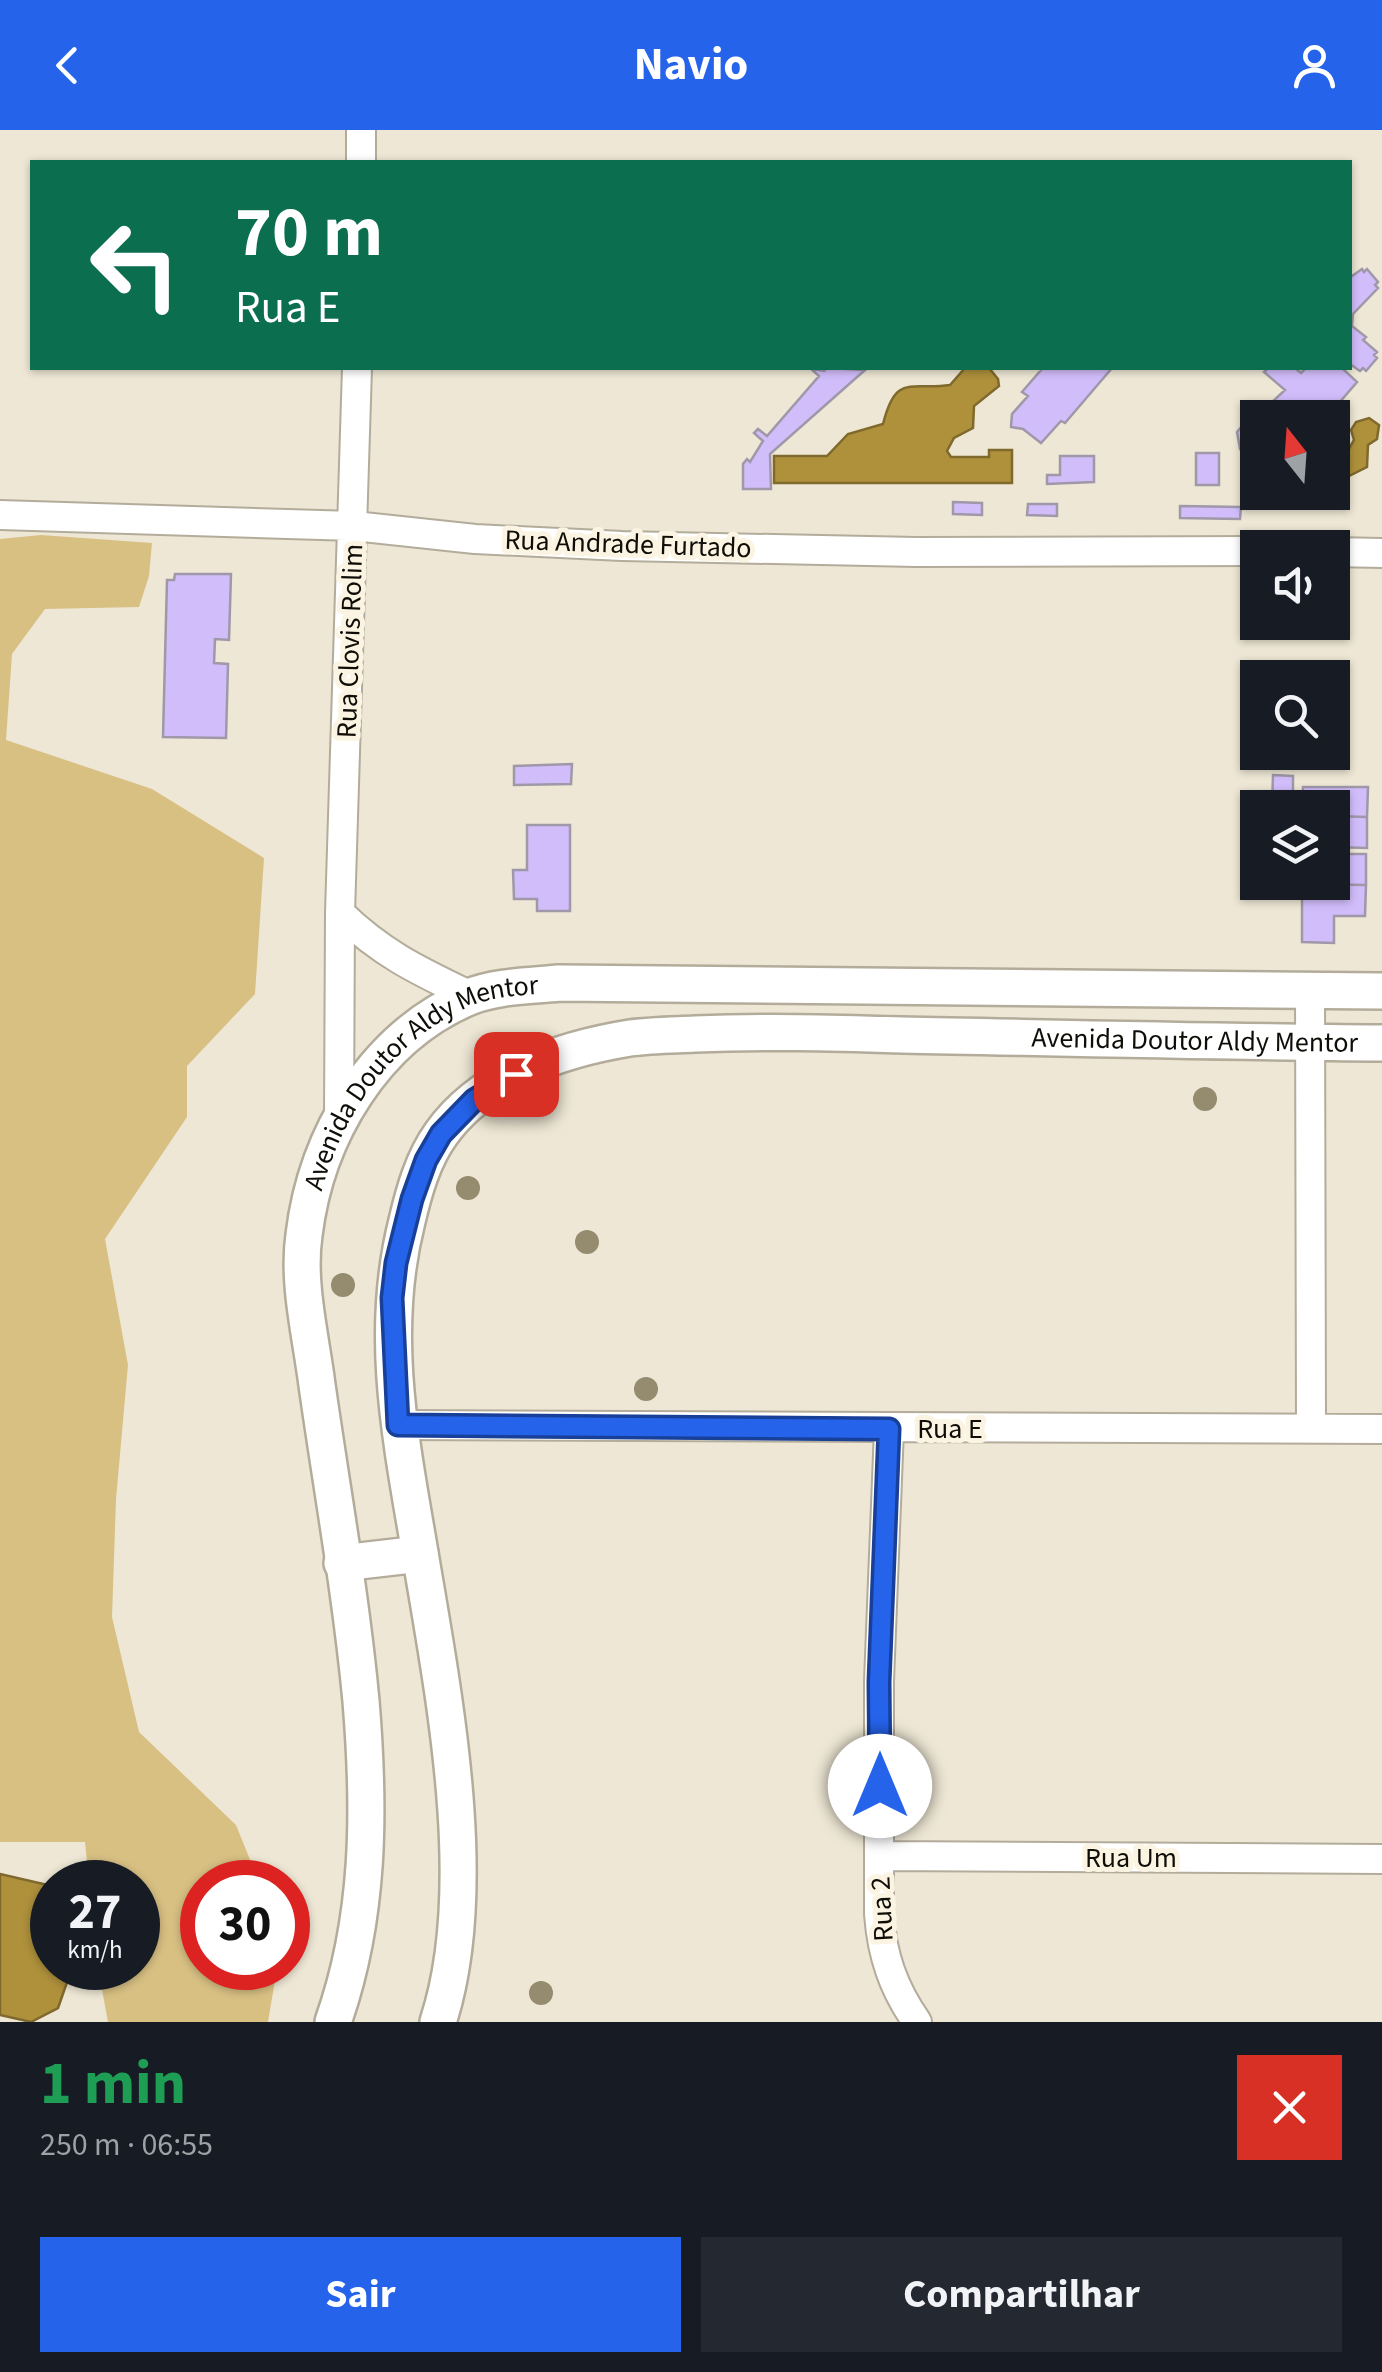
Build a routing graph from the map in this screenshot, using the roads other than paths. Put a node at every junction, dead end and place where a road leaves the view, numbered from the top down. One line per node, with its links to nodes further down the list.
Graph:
1 (361, 130): 2 (street)
2 (360, 160)
3 (357, 370): 5 (street, Rua Clovis Rolim)
4 (0, 515): 5 (street, Rua Andrade Furtado)
5 (354, 526): 6 (street, Rua Andrade Furtado); 9 (street, Rua Clovis Rolim)
6 (1240, 551)
7 (1350, 552): 8 (street)
8 (1382, 553)
9 (340, 914): 12 (street); 15 (street, Rua Clovis Rolim)
10 (1310, 988): 11 (street, Avenida Doutor Aldy Mentor); 12 (street, Avenida Doutor Aldy Mentor); 13 (street)
11 (1382, 991)
12 (470, 996): 15 (street, Avenida Doutor Aldy Mentor)
13 (1309, 1042): 14 (street, Avenida Doutor Aldy Mentor); 16 (street, Avenida Doutor Aldy Mentor); 17 (street)
14 (1382, 1043)
15 (339, 1118): 21 (street, Avenida Doutor Aldy Mentor)
16 (398, 1425): 18 (street, Rua E); 20 (street, Avenida Doutor Aldy Mentor)
17 (1311, 1428): 18 (street, Rua E); 19 (street, Rua E)
18 (889, 1429): 22 (street, Rua 2)
19 (1382, 1429)
20 (420, 1554): 21 (street); 24 (street, Avenida Doutor Aldy Mentor)
21 (342, 1563): 25 (street, Avenida Doutor Aldy Mentor)
22 (880, 1856): 23 (street, Rua Um); 26 (street, Rua 2)
23 (1382, 1859)
24 (442, 2018)
25 (333, 2022)
26 (916, 2022)

